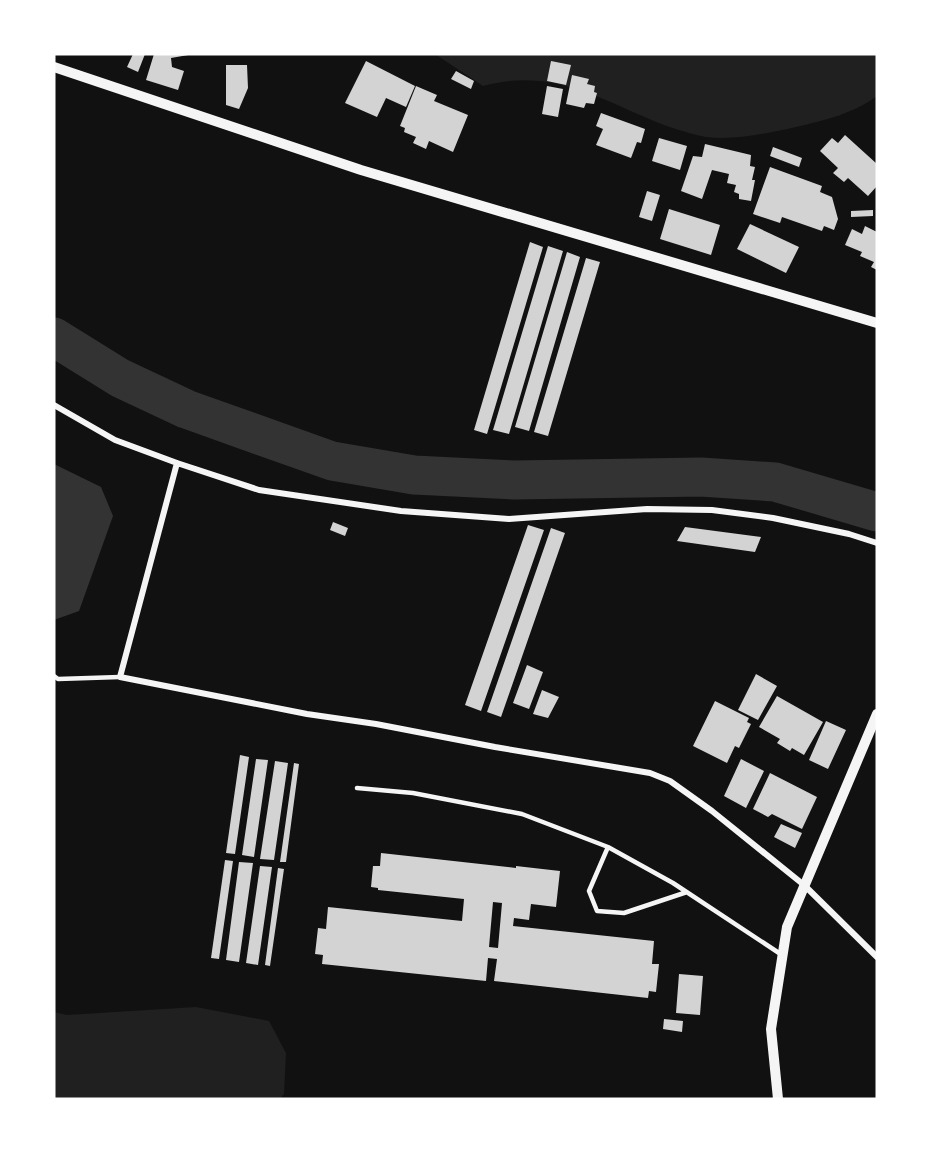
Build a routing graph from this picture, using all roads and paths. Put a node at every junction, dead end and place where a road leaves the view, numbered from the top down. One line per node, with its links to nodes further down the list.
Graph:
1 (54, 67): 2 (street)
2 (877, 324)
3 (54, 405): 4 (street)
4 (177, 463): 5 (street); 7 (street)
5 (877, 543)
6 (54, 676): 7 (lane)
7 (120, 677): 11 (street)
8 (877, 714): 11 (street)
9 (357, 788): 10 (lane)
10 (608, 847): 12 (lane); 12 (lane)
11 (804, 885): 13 (street); 14 (street)
12 (687, 892): 13 (lane)
13 (782, 956): 15 (street)
14 (877, 957)
15 (778, 1099)

